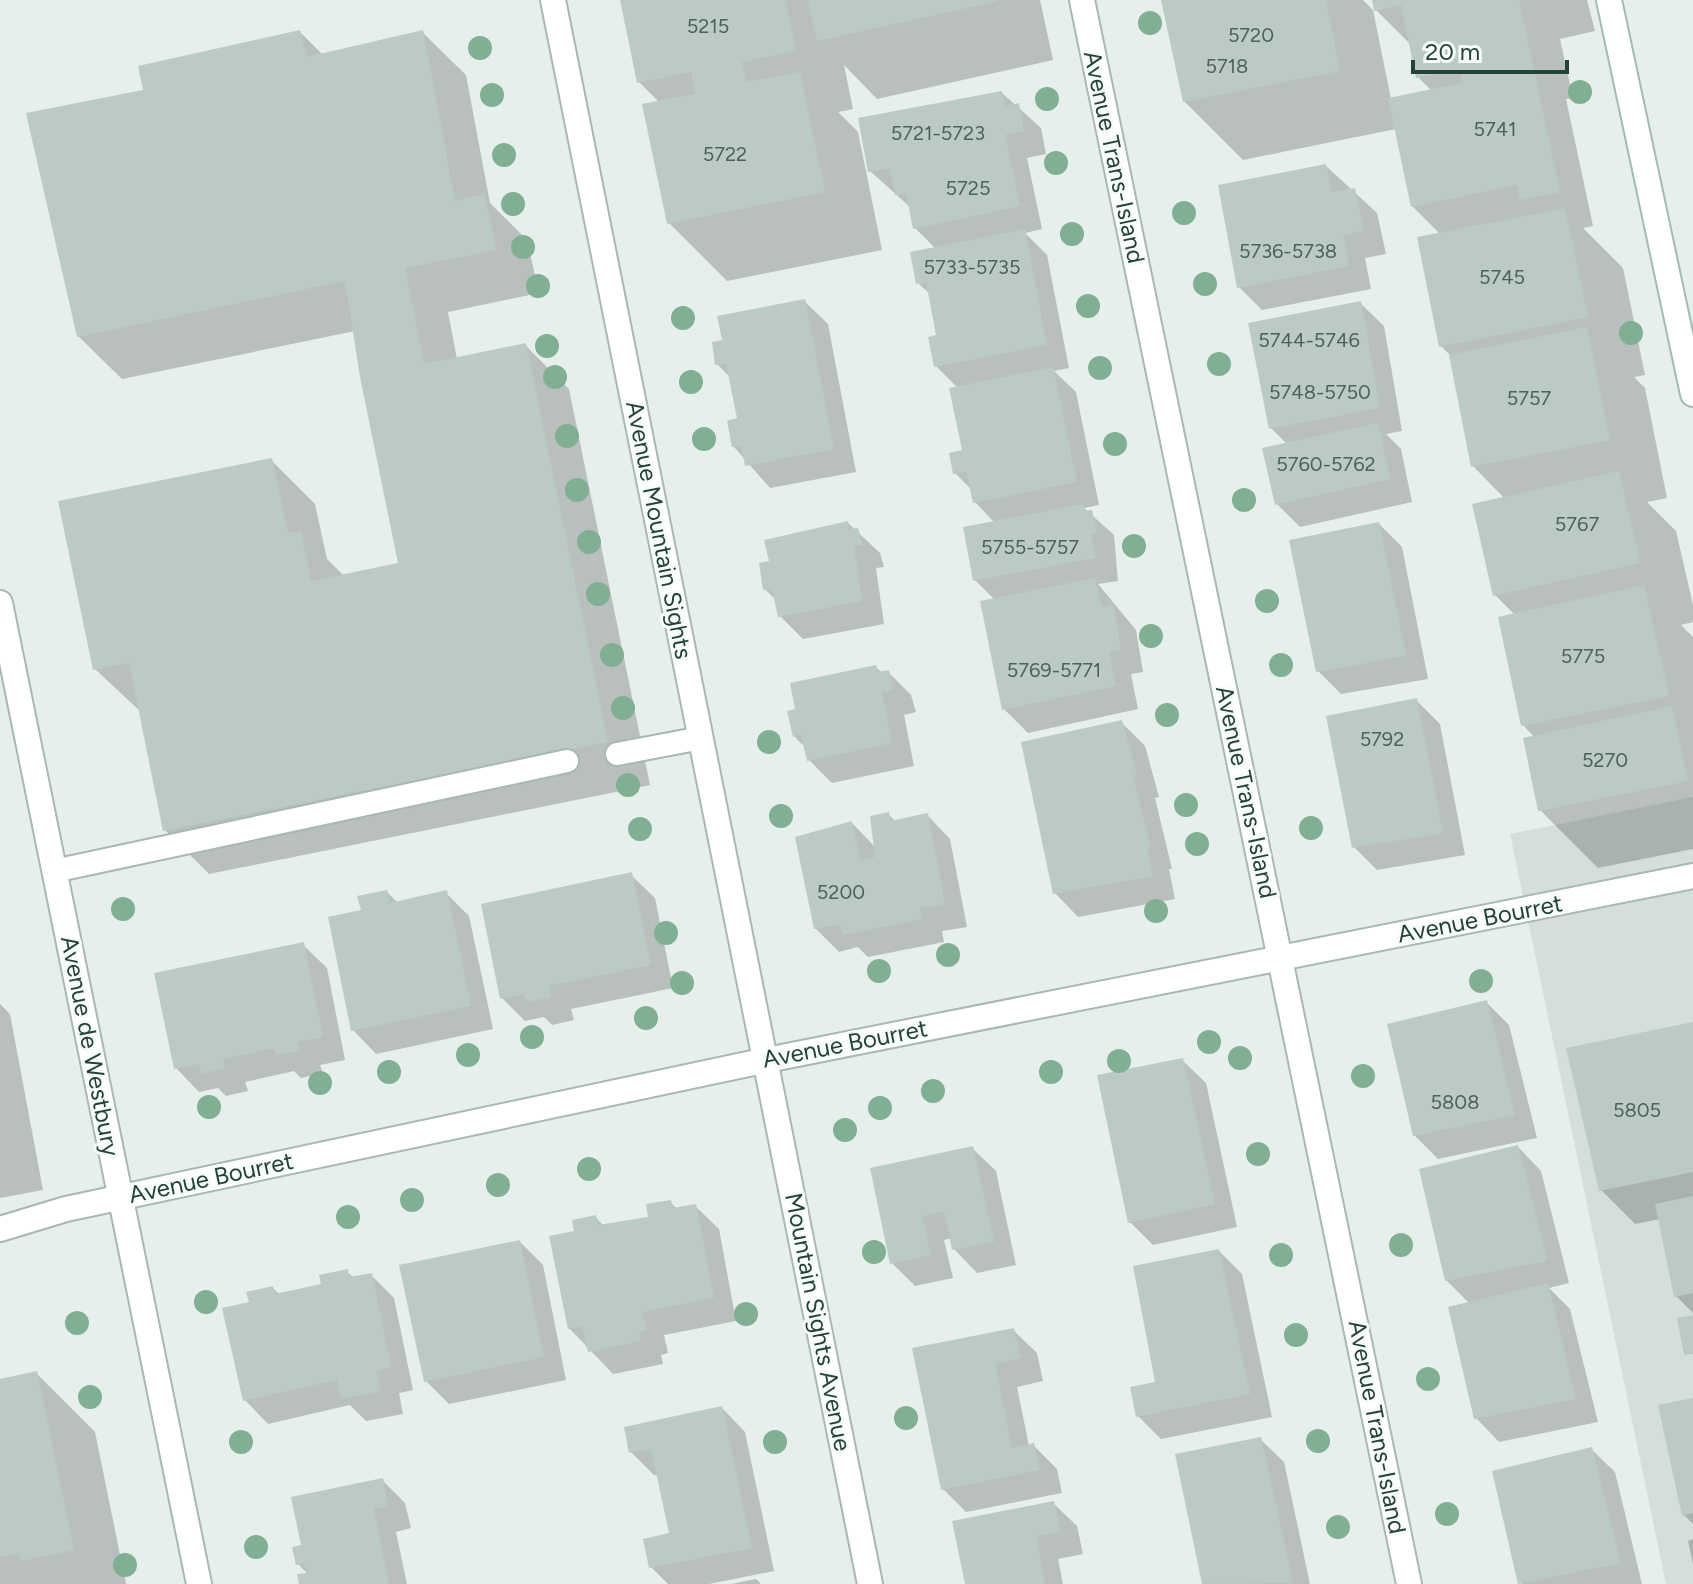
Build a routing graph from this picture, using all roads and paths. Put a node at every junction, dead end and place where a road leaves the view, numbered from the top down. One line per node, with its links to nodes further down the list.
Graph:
1 (553, 0): 6 (street, Avenue Mountain Sights)
2 (1082, 0): 11 (street, Avenue Trans-Island)
3 (1609, 0): 4 (street)
4 (1693, 394)
5 (0, 603): 9 (street, Avenue de Westbury)
6 (701, 738): 7 (lane); 12 (street, Avenue Mountain Sights)
7 (617, 754)
8 (567, 761): 9 (lane)
9 (54, 871): 13 (street, Avenue de Westbury)
10 (1693, 876): 11 (street, Avenue Bourret)
11 (1282, 958): 12 (street, Avenue Bourret); 17 (street, Avenue Trans-Island)
12 (767, 1060): 13 (street, Avenue Bourret); 16 (street, Mountain Sights Avenue)
13 (120, 1197): 14 (street, Avenue Bourret); 15 (street, Avenue de Westbury)
14 (0, 1229)
15 (199, 1584)
16 (870, 1584)
17 (1409, 1584)

